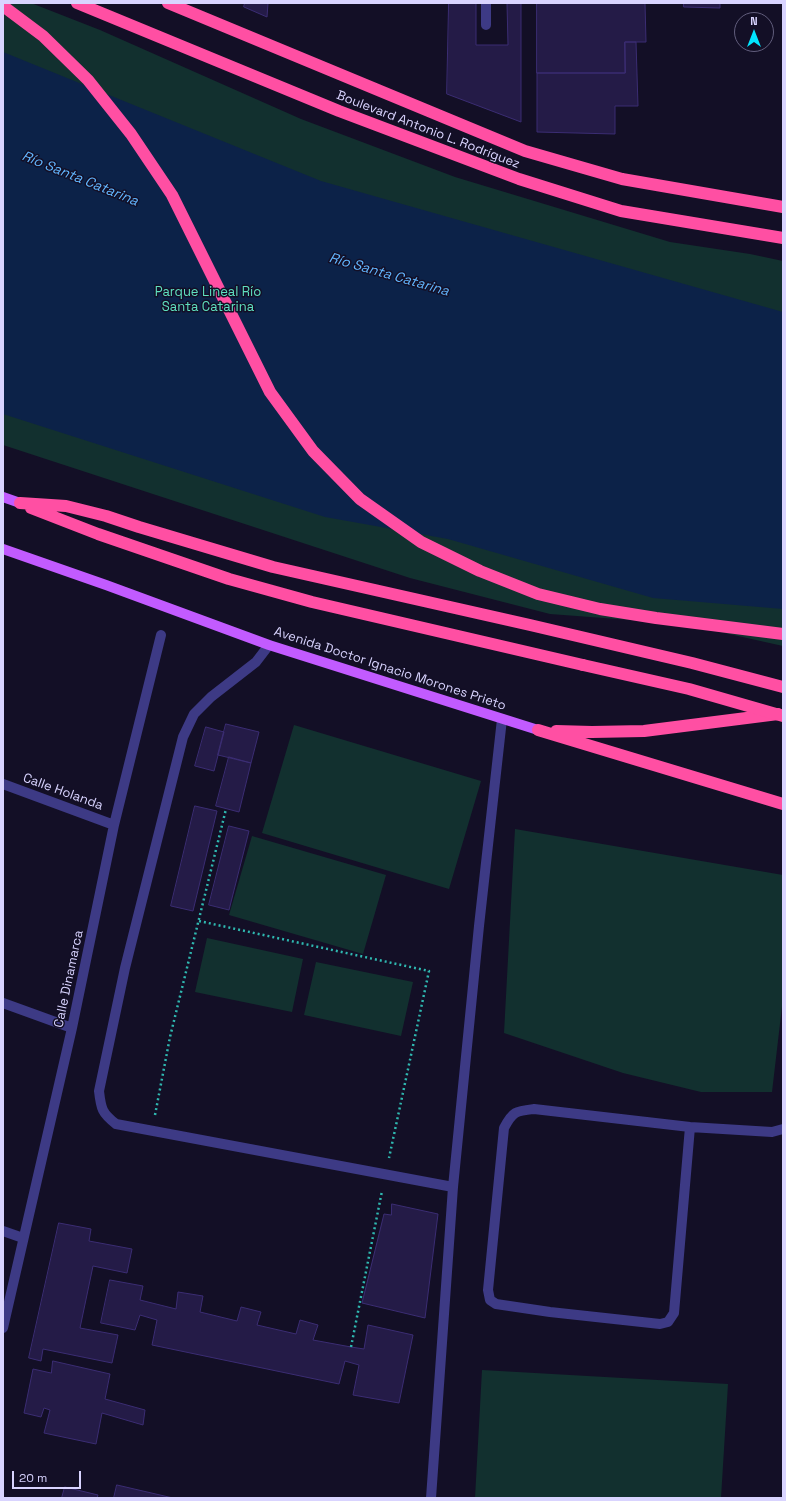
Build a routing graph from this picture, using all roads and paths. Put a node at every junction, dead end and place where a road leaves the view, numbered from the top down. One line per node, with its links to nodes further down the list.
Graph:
1 (77, 3): 7 (highway, Boulevard Antonio L. Rodríguez)
2 (168, 3): 6 (highway, Boulevard Antonio L. Rodríguez)
3 (486, 3): 5 (street)
4 (3, 6): 11 (highway)
5 (486, 25)
6 (783, 207)
7 (783, 238)
8 (3, 497): 9 (main road)
9 (20, 503): 14 (highway); 15 (highway, bridge)
10 (3, 549): 13 (main road, Avenida Doctor Ignacio Morones Prieto)
11 (783, 634)
12 (161, 635): 21 (street, Calle Dinamarca)
13 (269, 645): 16 (main road, Avenida Doctor Ignacio Morones Prieto); 27 (street)
14 (783, 687)
15 (783, 715): 17 (highway, Avenida Doctor Ignacio Morones Prieto)
16 (502, 719): 17 (main road, Avenida Doctor Ignacio Morones Prieto); 29 (street)
17 (538, 730): 19 (highway)
18 (3, 784): 21 (street, Calle Holanda)
19 (783, 804)
20 (226, 809): 22 (path)
21 (114, 825): 24 (street, Calle Dinamarca)
22 (199, 921): 27 (path); 28 (path)
23 (3, 1003): 24 (street)
24 (72, 1028): 31 (street, Calle Dinamarca)
25 (690, 1126): 25 (street); 26 (street)
26 (783, 1129)
27 (152, 1130): 28 (street)
28 (385, 1174): 29 (street); 33 (path)
29 (453, 1187): 34 (street)
30 (3, 1231): 31 (street)
31 (23, 1238): 32 (street, Calle Dinamarca)
32 (3, 1328)
33 (351, 1347)
34 (431, 1498)

